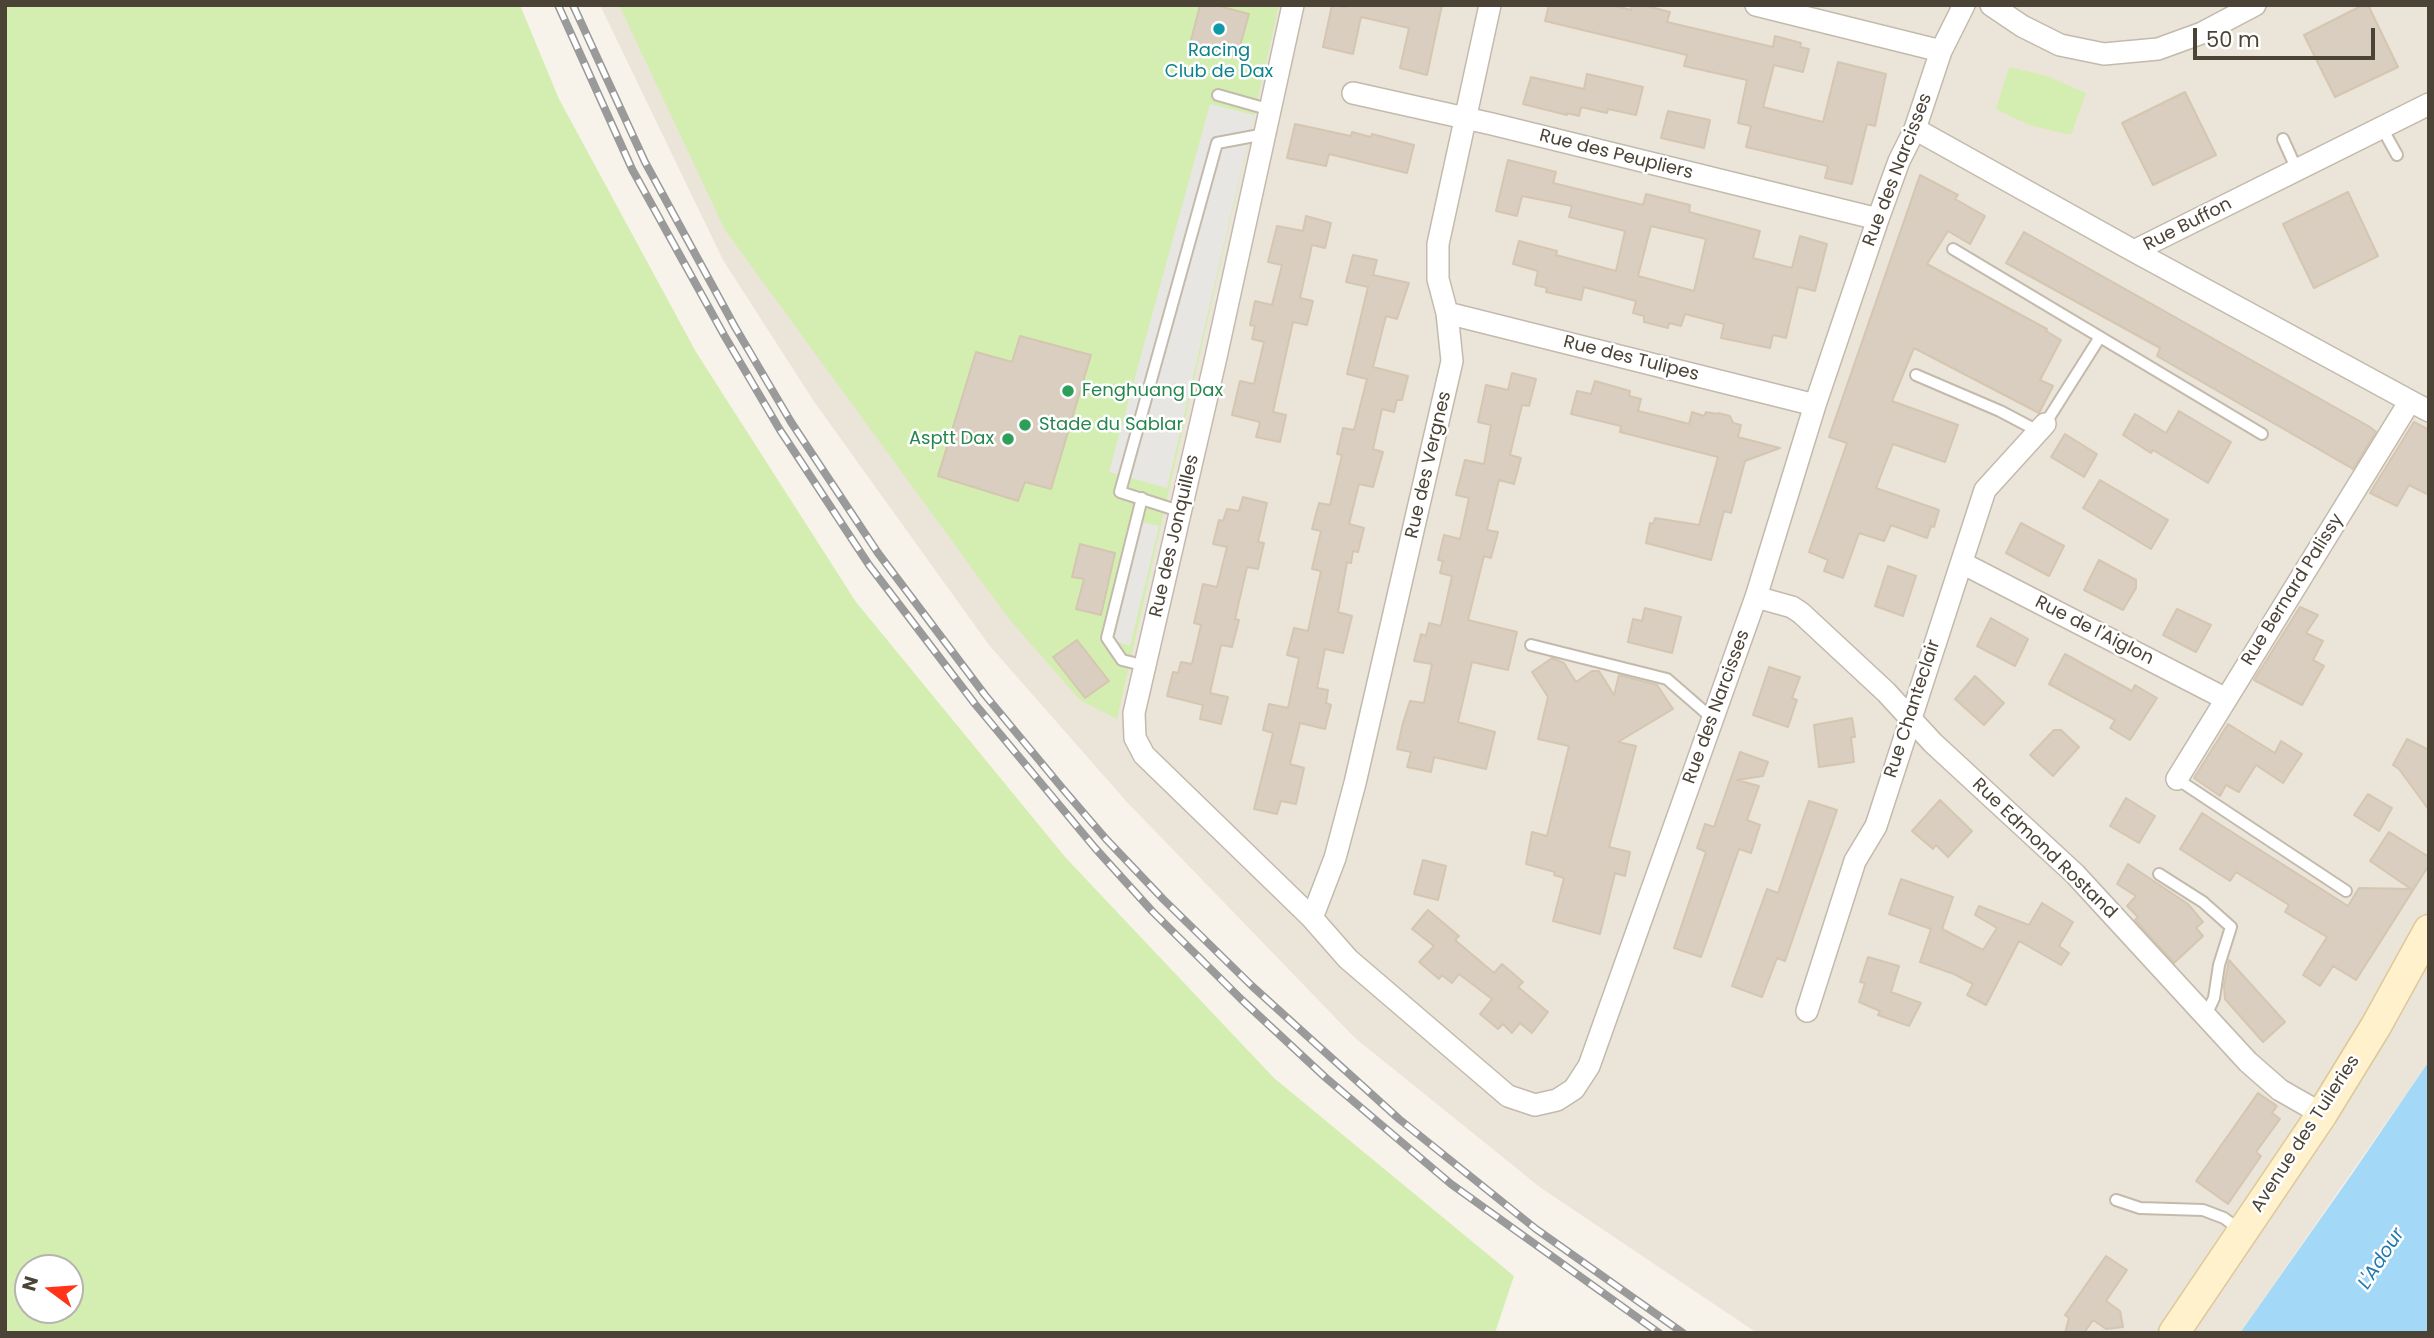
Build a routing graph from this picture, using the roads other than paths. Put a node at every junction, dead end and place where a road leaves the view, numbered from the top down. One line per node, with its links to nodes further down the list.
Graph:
1 (1293, 5): 11 (street, Rue des Jonquilles)
2 (1490, 5): 12 (street, Rue des Vergnes)
3 (1756, 5): 7 (street)
4 (1964, 5): 7 (street, Rue des Narcisses)
5 (1991, 5): 6 (street)
6 (2256, 5)
7 (1941, 51): 14 (street, Rue des Narcisses)
8 (1353, 93): 12 (street, Rue des Peupliers)
9 (1218, 95): 11 (lane)
10 (2429, 104): 13 (street, Rue Buffon)
11 (1271, 110): 15 (street, Rue des Jonquilles)
12 (1464, 120): 19 (street, Rue des Peupliers); 22 (street, Rue des Vergnes)
13 (2382, 128): 17 (lane); 18 (street, Rue Buffon)
14 (1914, 129): 19 (street, Rue des Narcisses); 21 (street, Rue Buffon)
15 (1265, 134): 30 (lane); 31 (street, Rue des Jonquilles)
16 (2283, 139): 18 (lane)
17 (2397, 155)
18 (2297, 170): 21 (street, Rue Buffon)
19 (1878, 219): 26 (street, Rue des Narcisses)
20 (1953, 249): 23 (lane)
21 (2134, 251): 25 (street)
22 (1447, 313): 26 (street, Rue des Tulipes); 42 (street, Rue des Vergnes)
23 (2100, 337): 28 (lane); 29 (lane)
24 (1916, 375): 28 (lane)
25 (2410, 401): 27 (street); 36 (street, Rue Bernard Palissy)
26 (1815, 405): 33 (street, Rue des Narcisses)
27 (2429, 411)
28 (2042, 428): 32 (street, Rue Chanteclair)
29 (2262, 434)
30 (1142, 499): 31 (lane); 35 (lane)
31 (1179, 511): 35 (street, Rue des Jonquilles)
32 (1962, 563): 36 (street, Rue de l'Aiglon); 38 (street, Rue Chanteclair)
33 (1756, 597): 37 (street, Rue des Narcisses); 38 (street, Rue Edmond Rostand)
34 (1531, 645): 37 (lane)
35 (1146, 666): 42 (street, Rue des Jonquilles)
36 (2226, 698): 39 (street, Rue Bernard Palissy)
37 (1713, 719): 42 (street, Rue des Narcisses)
38 (1910, 719): 44 (street, Rue Chanteclair); 45 (street, Rue Edmond Rostand)
39 (2176, 779): 41 (lane)
40 (2159, 874): 45 (lane)
41 (2346, 891)
42 (1312, 918)
43 (2429, 930): 46 (main road, Avenue des Tuileries)
44 (1807, 1011)
45 (2206, 1015): 46 (street, Rue Edmond Rostand)
46 (2322, 1114): 48 (main road, Avenue des Tuileries)
47 (2116, 1200): 48 (lane)
48 (2242, 1231): 49 (main road, Avenue des Tuileries)
49 (2174, 1333)

